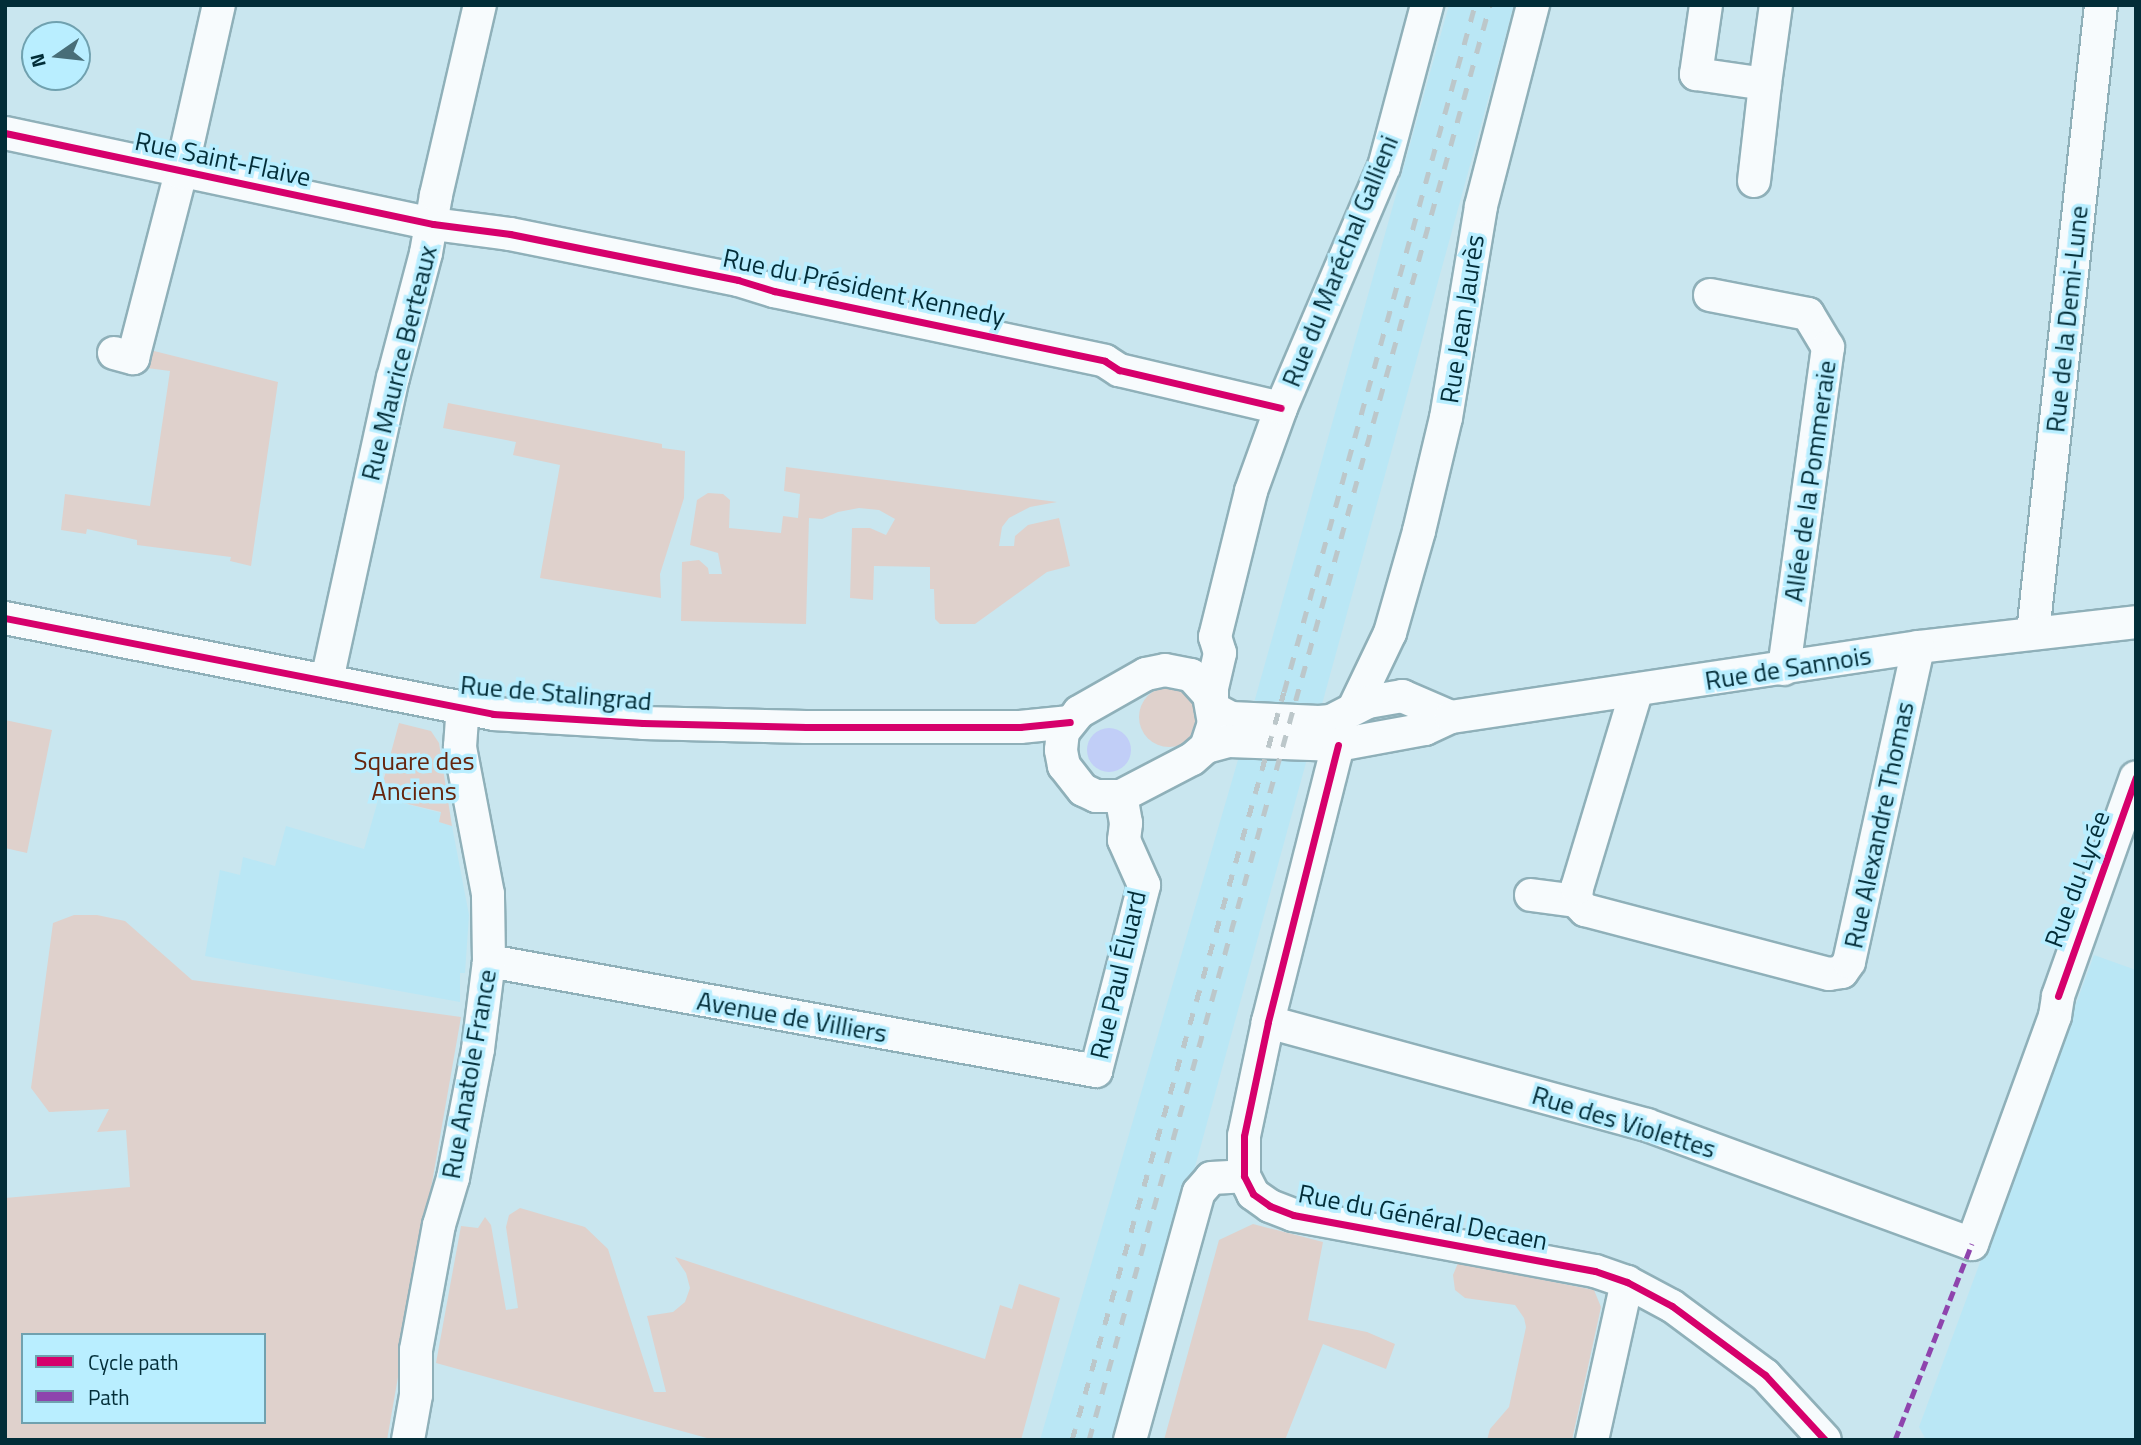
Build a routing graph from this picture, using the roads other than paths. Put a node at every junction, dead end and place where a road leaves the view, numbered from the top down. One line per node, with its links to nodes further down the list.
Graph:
1 (219, 5): 10 (street)
2 (480, 5): 12 (street, Rue Maurice Berteaux)
3 (1427, 5): 15 (street, Rue du Maréchal Gallieni)
4 (1533, 5): 18 (street, Rue Jean Jaurès)
5 (1706, 5): 8 (street)
6 (1776, 5): 8 (street)
7 (2101, 5): 19 (street, Rue de la Demi-Lune)
8 (1765, 84): 11 (street)
9 (5, 133): 10 (street, Rue Saint-Flaive)
10 (181, 173): 12 (street, Rue Saint-Flaive); 14 (street)
11 (1754, 181)
12 (433, 224): 15 (street, Rue du Président Kennedy); 24 (street, Rue Maurice Berteaux)
13 (1710, 295): 22 (street, Allée de la Pommeraie)
14 (114, 353)
15 (1281, 408): 20 (street, Rue du Maréchal Gallieni)
16 (5, 618): 24 (street, Rue de Stalingrad)
17 (2132, 624): 19 (street, Rue de Sannois)
18 (1390, 633): 26 (street, Rue Jean Jaurès); 28 (street, Rue Jean Jaurès)
19 (2033, 633): 21 (street, Rue de Sannois)
20 (1215, 637): 23 (street); 27 (street, Rue du Maréchal Gallieni)
21 (1918, 647): 22 (street, Rue de Sannois); 37 (street, Rue Alexandre Thomas)
22 (1784, 669): 25 (street, Rue de Sannois)
23 (1165, 670): 27 (street); 31 (street)
24 (327, 680): 29 (street, Rue de Stalingrad)
25 (1636, 691): 30 (street, Rue de Sannois); 37 (street)
26 (1390, 696): 28 (street); 30 (street); 32 (street)
27 (1213, 706): 28 (street); 33 (street)
28 (1355, 706)
29 (463, 708): 31 (street, Rue de Stalingrad); 38 (street, Rue Anatole France)
30 (1451, 717): 32 (street, Rue de Sannois)
31 (1070, 722): 35 (street)
32 (1348, 744): 33 (street, Rue de Sannois); 39 (street)
33 (1206, 747): 35 (street)
34 (2136, 777): 42 (street, Rue du Lycée)
35 (1109, 796): 40 (street, Rue Paul Éluard)
36 (1531, 895): 37 (street, Rue Alexandre Thomas)
37 (1576, 901)
38 (489, 961): 40 (street, Avenue de Villiers); 44 (street, Rue Anatole France)
39 (1268, 1022): 41 (street); 42 (street, Rue des Violettes)
40 (1096, 1071)
41 (1244, 1177): 43 (street, Rue du Général Decaen); 45 (street)
42 (1972, 1244)
43 (1627, 1282): 46 (street); 47 (street, Rue du Général Decaen)
44 (408, 1440)
45 (1130, 1440)
46 (1592, 1440)
47 (1825, 1440)

